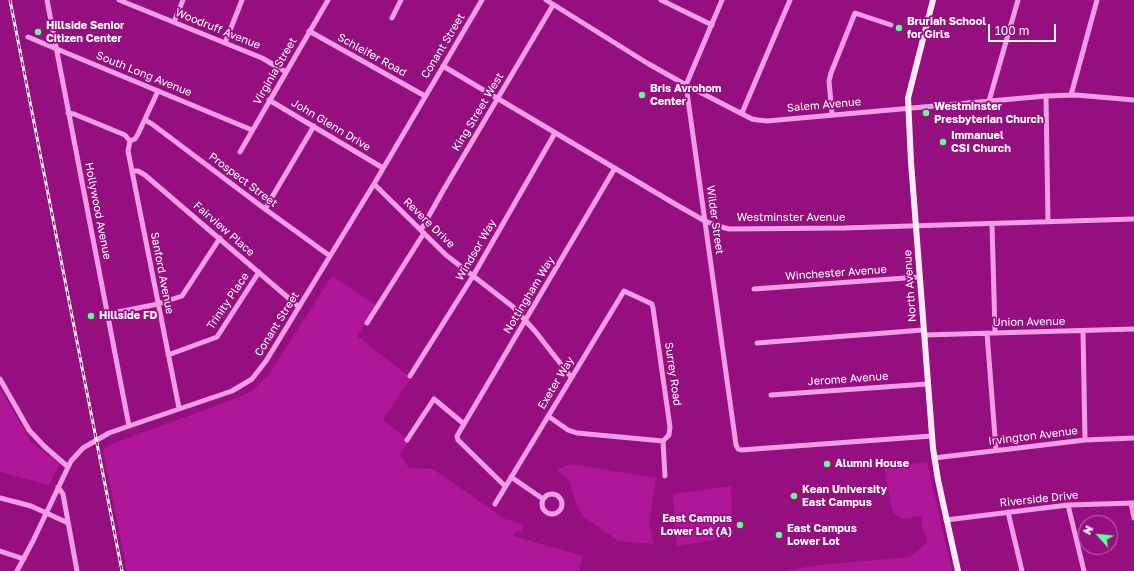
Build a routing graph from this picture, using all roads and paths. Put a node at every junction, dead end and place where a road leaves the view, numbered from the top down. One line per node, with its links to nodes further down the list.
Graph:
1 (47, 0): 23 (street, Hollywood Avenue)
2 (119, 0): 17 (street, Woodruff Avenue)
3 (183, 0): 17 (street)
4 (242, 0): 22 (street)
5 (328, 0): 20 (street, Virginia Street)
6 (401, 0): 16 (street)
7 (482, 0): 24 (street, Conant Street)
8 (546, 0): 15 (street, Salem Avenue)
9 (661, 0): 18 (street)
10 (722, 0): 18 (street)
11 (790, 0): 37 (street)
12 (932, 0): 35 (main road, North Avenue)
13 (1018, 0): 34 (street)
14 (1097, 0): 28 (street)
15 (553, 5): 26 (street, Salem Avenue); 31 (street, King Street West)
16 (392, 18)
17 (174, 22): 22 (street, Woodruff Avenue)
18 (712, 25): 26 (street)
19 (891, 25): 38 (street)
20 (310, 31): 25 (street, Virginia Street); 29 (street, Schleifer Road)
21 (28, 37): 23 (street, South Long Avenue)
22 (225, 42): 25 (street, Woodruff Avenue)
23 (56, 49): 27 (street, South Long Avenue); 36 (street, Hollywood Avenue)
24 (443, 66): 29 (street, Conant Street); 31 (street, Westminster Avenue)
25 (286, 72): 32 (street, Virginia Street)
26 (686, 85): 37 (street, Salem Avenue); 51 (street, Wilder Street)
27 (158, 91): 39 (street); 41 (street, South Long Avenue)
28 (1071, 95): 30 (street, Salem Avenue); 33 (street, Salem Avenue)
29 (425, 96): 45 (street, Conant Street)
30 (1046, 96): 34 (street, Salem Avenue); 52 (street)
31 (498, 99): 42 (street, Westminster Avenue); 55 (street, King Street West)
32 (269, 100): 40 (street, John Glenn Drive); 41 (street, Virginia Street)
33 (1134, 100)
34 (989, 101): 35 (street, Salem Avenue)
35 (908, 108): 38 (street, Salem Avenue); 54 (main road, North Avenue)
36 (68, 113): 43 (street); 65 (street, Hollywood Avenue)
37 (742, 113): 38 (street, Salem Avenue)
38 (832, 114)
39 (145, 120): 43 (street); 49 (street, Prospect Street)
40 (314, 126): 45 (street, John Glenn Drive); 49 (street)
41 (252, 130): 44 (street, Virginia Street)
42 (555, 133): 46 (street, Westminster Avenue); 59 (street, Windsor Way)
43 (130, 141): 47 (street, Sanford Avenue)
44 (240, 152)
45 (383, 168): 48 (street, Conant Street)
46 (615, 168): 51 (street, Westminster Avenue); 66 (street, Nottingham Way)
47 (132, 171): 56 (street, Fairview Place); 63 (street, Sanford Avenue)
48 (374, 184): 55 (street, Revere Drive); 57 (street, Conant Street)
49 (265, 209): 57 (street, Prospect Street)
50 (1134, 219): 52 (street, Westminster Avenue)
51 (705, 221): 54 (street, Westminster Avenue); 84 (street, Wilder Street)
52 (1048, 222): 53 (street, Westminster Avenue)
53 (992, 224): 54 (street, Westminster Avenue); 70 (street)
54 (915, 225): 60 (main road, North Avenue)
55 (422, 232): 59 (street, Revere Drive); 67 (street, King Street West)
56 (220, 238): 58 (street, Fairview Place); 63 (street)
57 (330, 256): 64 (street, Conant Street)
58 (259, 272): 64 (street, Fairview Place); 74 (street, Trinity Place)
59 (473, 276): 66 (street, Revere Drive); 75 (street, Windsor Way)
60 (919, 277): 62 (street, Winchester Avenue); 71 (main road, North Avenue)
61 (624, 290): 76 (street, Exeter Way); 88 (street, Surrey Road)
62 (754, 290)
63 (158, 304): 65 (street); 74 (street, Sanford Avenue)
64 (299, 307): 80 (street, Conant Street)
65 (108, 314): 83 (street, Hollywood Avenue)
66 (525, 320): 76 (street, Revere Drive); 82 (street, Nottingham Way)
67 (367, 324)
68 (1134, 329): 69 (street, Union Avenue)
69 (1083, 331): 70 (street, Union Avenue); 87 (street)
70 (995, 332): 72 (street, Union Avenue)
71 (923, 333): 72 (street, Union Avenue); 73 (street, Union Avenue); 78 (main road, North Avenue)
72 (987, 333): 89 (street)
73 (757, 343)
74 (168, 355): 80 (street, Sanford Avenue)
75 (410, 376)
76 (571, 377): 81 (street, Exeter Way)
77 (0, 379): 91 (street)
78 (927, 384): 79 (street, Jerome Avenue); 84 (main road, North Avenue)
79 (771, 395)
80 (179, 408): 83 (street, Conant Street)
81 (548, 416): 88 (street); 93 (street, Exeter Way)
82 (464, 424): 86 (street); 94 (street, Nottingham Way)
83 (129, 426): 91 (street, Conant Street)
84 (932, 436): 90 (main road, North Avenue)
85 (1134, 438): 87 (street, Irvington Avenue)
86 (407, 440)
87 (1085, 440): 89 (street, Irvington Avenue)
88 (663, 441): 92 (street, Surrey Road)
89 (996, 450): 90 (street, Irvington Avenue)
90 (934, 458): 104 (main road, North Avenue)
91 (68, 467): 95 (street, Conant Street)
92 (665, 476)
93 (511, 477): 94 (street, Exeter Way); 97 (street)
94 (506, 486): 99 (street, Exeter Way)
95 (58, 487): 102 (street, Conant Street); 105 (street)
96 (0, 498): 102 (street)
97 (543, 499): 97 (street)
98 (1132, 503): 100 (street, Riverside Drive); 103 (street)
99 (495, 504)
100 (1068, 505): 101 (street, Riverside Drive); 112 (street)
101 (1008, 512): 104 (street, Riverside Drive); 111 (street)
102 (46, 513): 105 (street); 107 (street, Conant Street)
103 (1134, 518)
104 (946, 520): 110 (main road, North Avenue)
105 (68, 523): 109 (street)
106 (0, 551): 107 (street)
107 (24, 559): 108 (street, Conant Street)
108 (17, 571)
109 (77, 571)
110 (958, 571)
111 (1022, 571)
112 (1084, 571)

